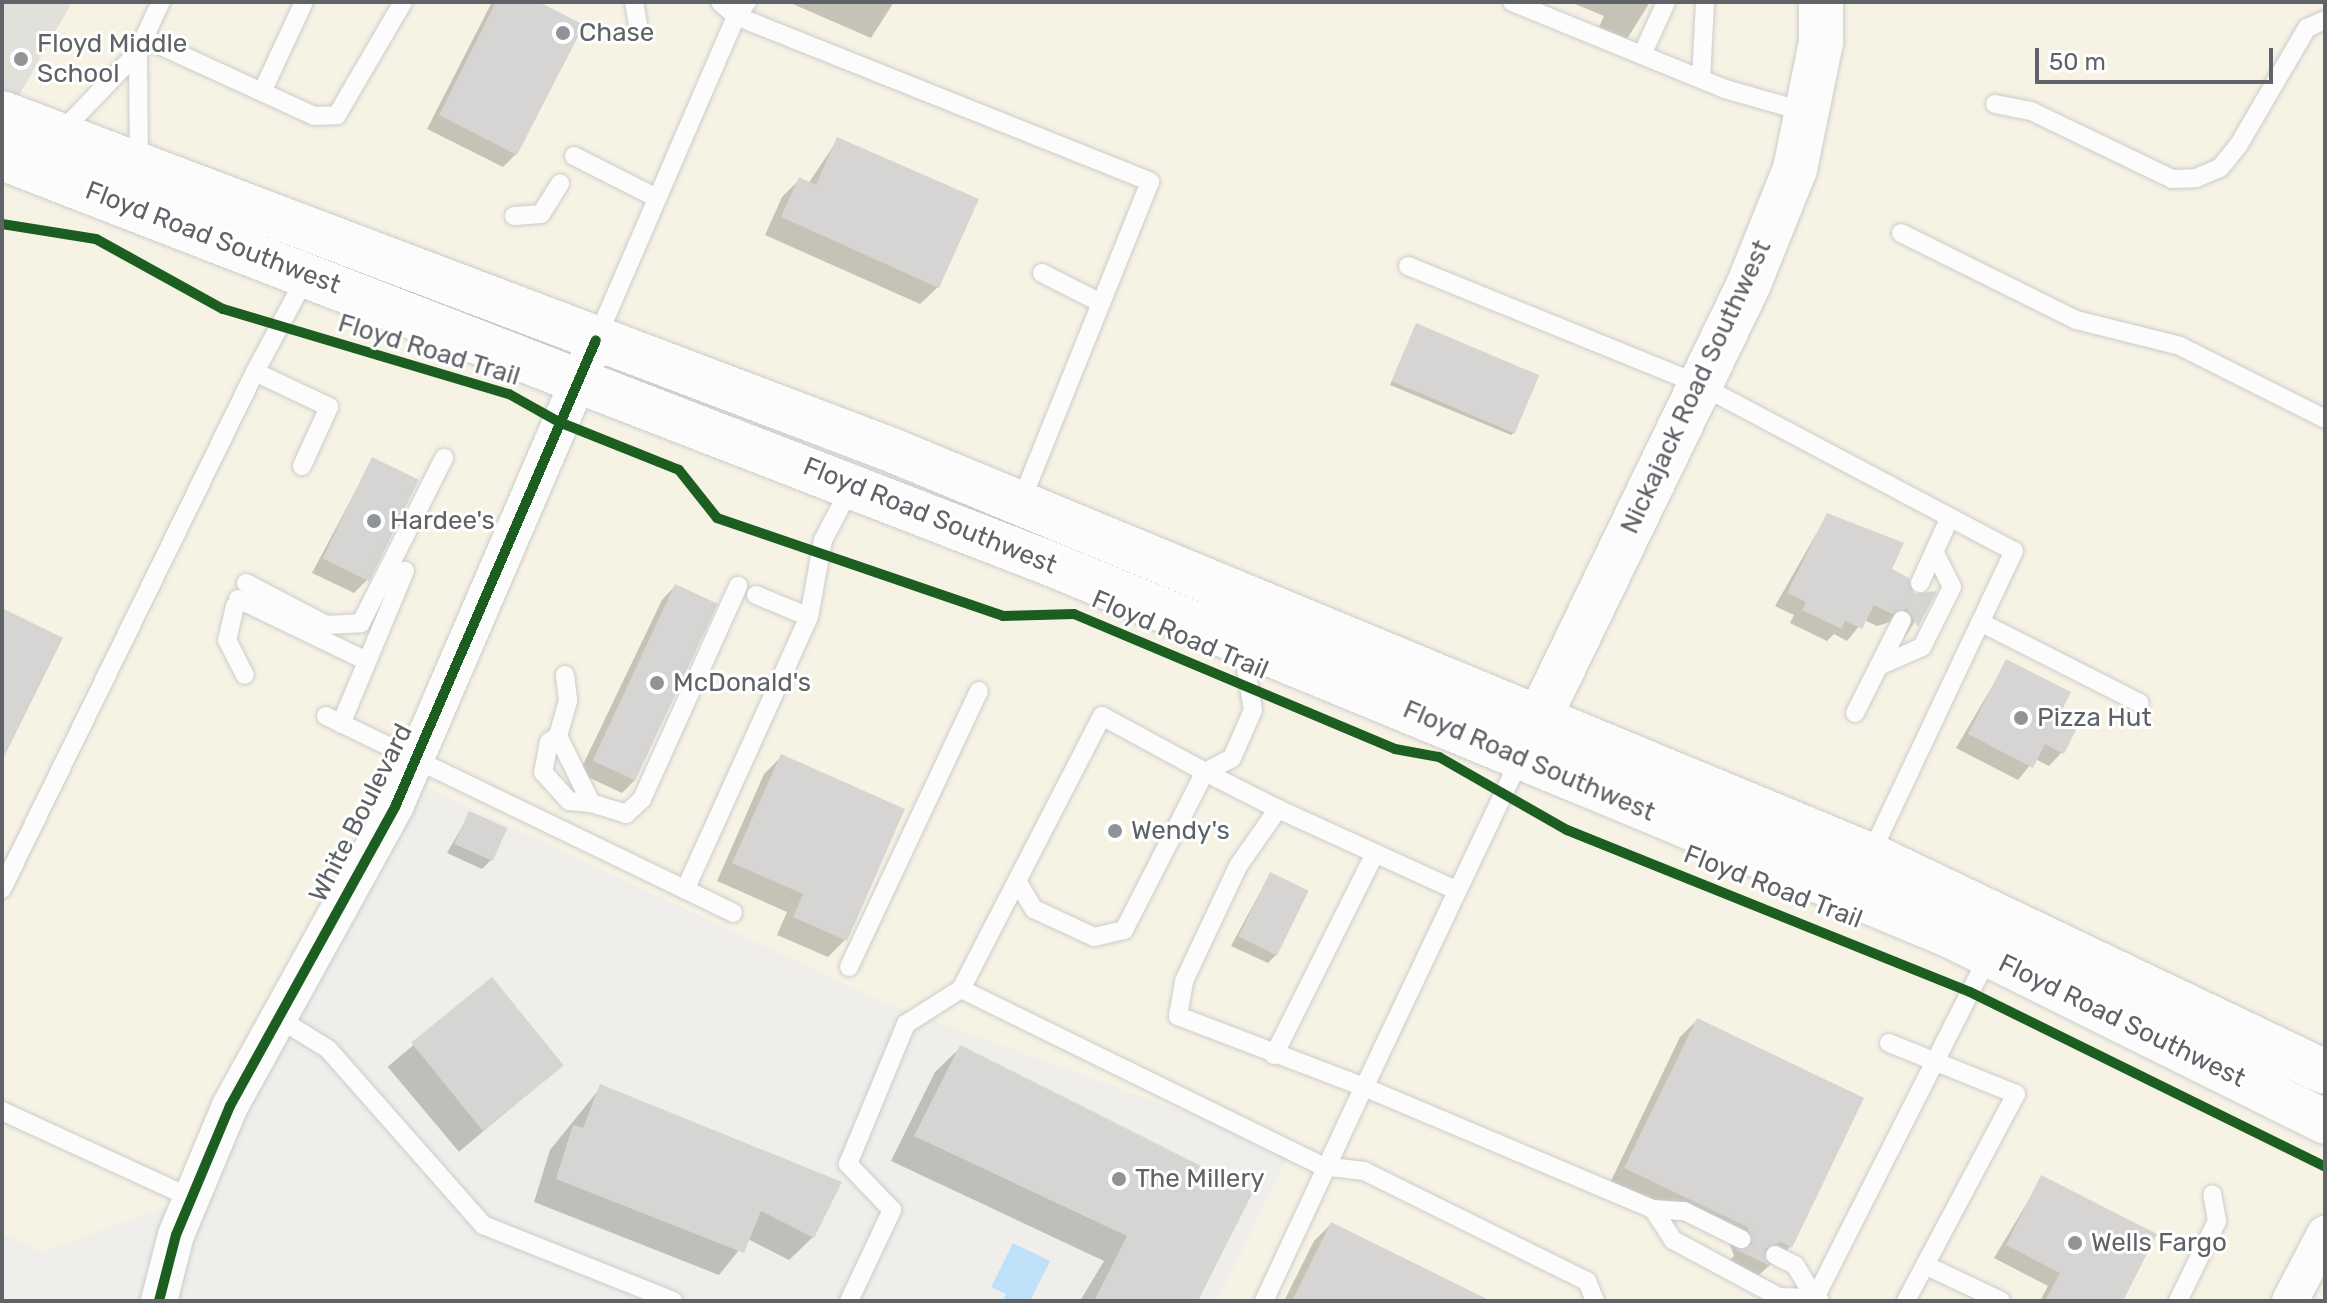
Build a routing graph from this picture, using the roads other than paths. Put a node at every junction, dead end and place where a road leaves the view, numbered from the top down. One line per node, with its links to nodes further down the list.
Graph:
1 (161, 2): 13 (lane)
2 (304, 2): 16 (lane)
3 (403, 2): 16 (lane)
4 (634, 2): 12 (lane)
5 (720, 2): 10 (lane)
6 (1512, 2): 14 (lane)
7 (1666, 2): 14 (lane)
8 (1705, 2): 15 (lane)
9 (1821, 2): 18 (main road, Nickajack Road Southwest)
10 (742, 9): 25 (lane); 31 (lane)
11 (2325, 20): 17 (lane)
12 (638, 25)
13 (141, 45): 16 (lane); 20 (lane); 23 (lane)
14 (1642, 55): 15 (lane)
15 (1701, 79): 18 (lane)
16 (262, 92)
17 (1995, 104)
18 (1806, 112): 34 (main road, Nickajack Road Southwest)
19 (2, 113): 20 (main road, Floyd Road Southwest)
20 (59, 135): 23 (main road, Floyd Road Southwest)
21 (574, 156): 25 (lane)
22 (2, 158): 30 (main road, Floyd Road Southwest)
23 (139, 165): 32 (main road, Floyd Road Southwest)
24 (560, 184): 26 (lane)
25 (653, 196): 32 (lane)
26 (514, 216)
27 (1901, 233): 35 (lane)
28 (1408, 266): 34 (lane)
29 (1042, 273): 31 (lane)
30 (308, 274): 32 (main road, Floyd Road Southwest); 33 (lane)
31 (1101, 303): 38 (lane)
32 (588, 359): 37 (main road, Floyd Road Southwest); 38 (main road, Floyd Road Southwest); 58 (street, White Boulevard)
33 (255, 372): 36 (lane); 66 (lane)
34 (1698, 384): 39 (lane); 56 (main road, Nickajack Road Southwest)
35 (2325, 419)
36 (302, 466)
37 (852, 485): 45 (lane); 48 (main road, Floyd Road Southwest)
38 (1020, 503): 56 (main road, Floyd Road Southwest)
39 (1950, 517): 40 (lane); 47 (lane)
40 (1934, 551): 41 (lane); 50 (lane)
41 (1920, 583)
42 (738, 586): 61 (lane)
43 (756, 595): 45 (lane)
44 (240, 596): 49 (lane); 49 (lane); 51 (lane)
45 (809, 617): 67 (lane)
46 (1902, 620): 50 (lane)
47 (1980, 622): 54 (lane); 64 (lane)
48 (1242, 642): 59 (main road, Floyd Road Southwest); 60 (lane)
49 (365, 660): 58 (lane)
50 (1879, 666): 55 (lane)
51 (245, 675)
52 (565, 675): 57 (lane)
53 (979, 691): 71 (lane)
54 (2140, 703)
55 (1855, 713)
56 (1539, 718): 59 (main road, Nickajack Road Southwest); 64 (main road, Floyd Road Southwest)
57 (558, 736): 61 (lane); 61 (lane)
58 (416, 757): 67 (lane); 73 (street, White Boulevard)
59 (1521, 757): 68 (lane); 70 (main road, Floyd Road Southwest)
60 (1205, 772): 62 (lane); 65 (lane); 65 (lane)
61 (591, 803)
62 (1278, 809): 63 (lane); 75 (lane)
63 (1374, 855): 68 (lane); 75 (lane)
64 (1870, 855): 77 (main road, Floyd Road Southwest)
65 (1017, 881): 72 (lane)
66 (2, 889)
67 (685, 890): 69 (lane)
68 (1456, 890): 78 (lane)
69 (733, 913)
70 (1989, 955): 76 (lane); 80 (main road, Floyd Road Southwest)
71 (849, 967)
72 (961, 989): 81 (lane); 92 (lane)
73 (278, 1018): 83 (street, White Boulevard); 91 (lane)
74 (1889, 1043): 76 (lane)
75 (1274, 1055): 78 (lane)
76 (1936, 1059): 88 (lane); 89 (lane)
77 (2322, 1065)
78 (1364, 1087): 81 (lane); 84 (lane)
79 (2, 1111): 83 (lane)
80 (2325, 1122)
81 (1322, 1166): 93 (lane); 94 (lane)
82 (2212, 1194): 97 (lane)
83 (191, 1198): 90 (street, White Boulevard)
84 (1653, 1209): 86 (lane); 89 (lane)
85 (2325, 1234): 98 (street)
86 (1741, 1239)
87 (1775, 1255): 89 (lane)
88 (1925, 1265): 95 (lane); 96 (lane)
89 (1818, 1300)
90 (159, 1301)
91 (673, 1301)
92 (849, 1301)
93 (1264, 1301)
94 (1595, 1301)
95 (1906, 1301)
96 (2001, 1301)
97 (2178, 1301)
98 (2290, 1301)

